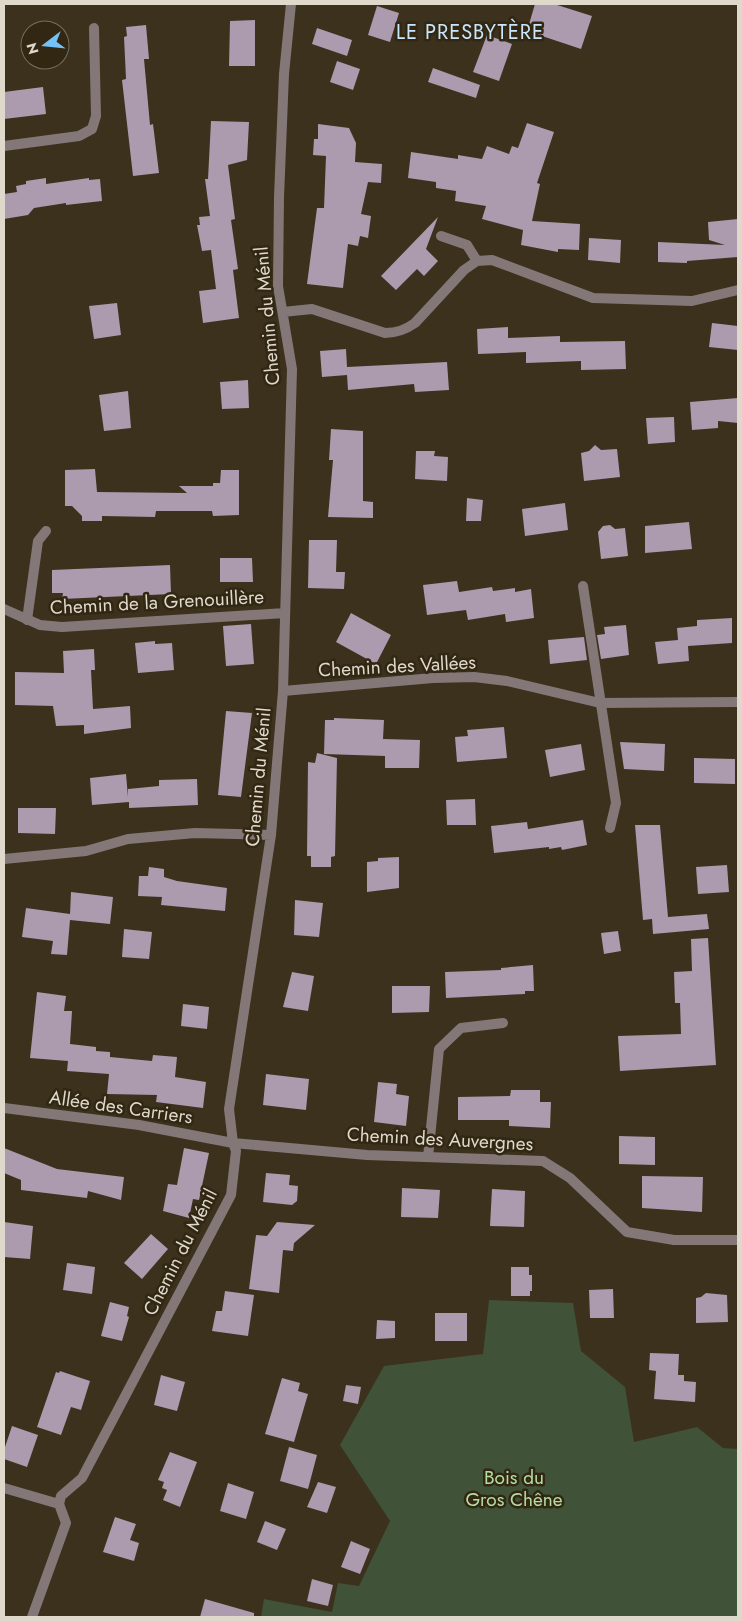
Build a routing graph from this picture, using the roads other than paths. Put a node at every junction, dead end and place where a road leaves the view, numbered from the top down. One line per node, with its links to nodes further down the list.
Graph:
1 (291, 4): 7 (street, Chemin du Ménil)
2 (94, 28): 3 (street)
3 (4, 146)
4 (441, 236): 5 (street)
5 (477, 261): 6 (street); 7 (street)
6 (738, 290)
7 (283, 312): 11 (street, Chemin du Ménil)
8 (46, 531): 12 (street)
9 (583, 586): 15 (street)
10 (4, 609): 12 (street, Chemin de la Grenouillère)
11 (285, 613): 12 (street, Chemin de la Grenouillère); 13 (street, Chemin du Ménil)
12 (27, 620)
13 (284, 691): 15 (street, Chemin des Vallées); 17 (street, Chemin du Ménil)
14 (738, 702): 15 (street, Chemin des Vallées)
15 (600, 703): 16 (street)
16 (610, 828)
17 (272, 835): 18 (street); 21 (street, Chemin du Ménil)
18 (4, 859)
19 (503, 1023): 22 (street)
20 (4, 1108): 21 (street, Allée des Carriers)
21 (232, 1143): 22 (street, Chemin des Auvergnes); 25 (street, Chemin du Ménil)
22 (428, 1157): 23 (street, Chemin des Auvergnes)
23 (738, 1240)
24 (4, 1488): 25 (street)
25 (59, 1504): 26 (street)
26 (32, 1617)

